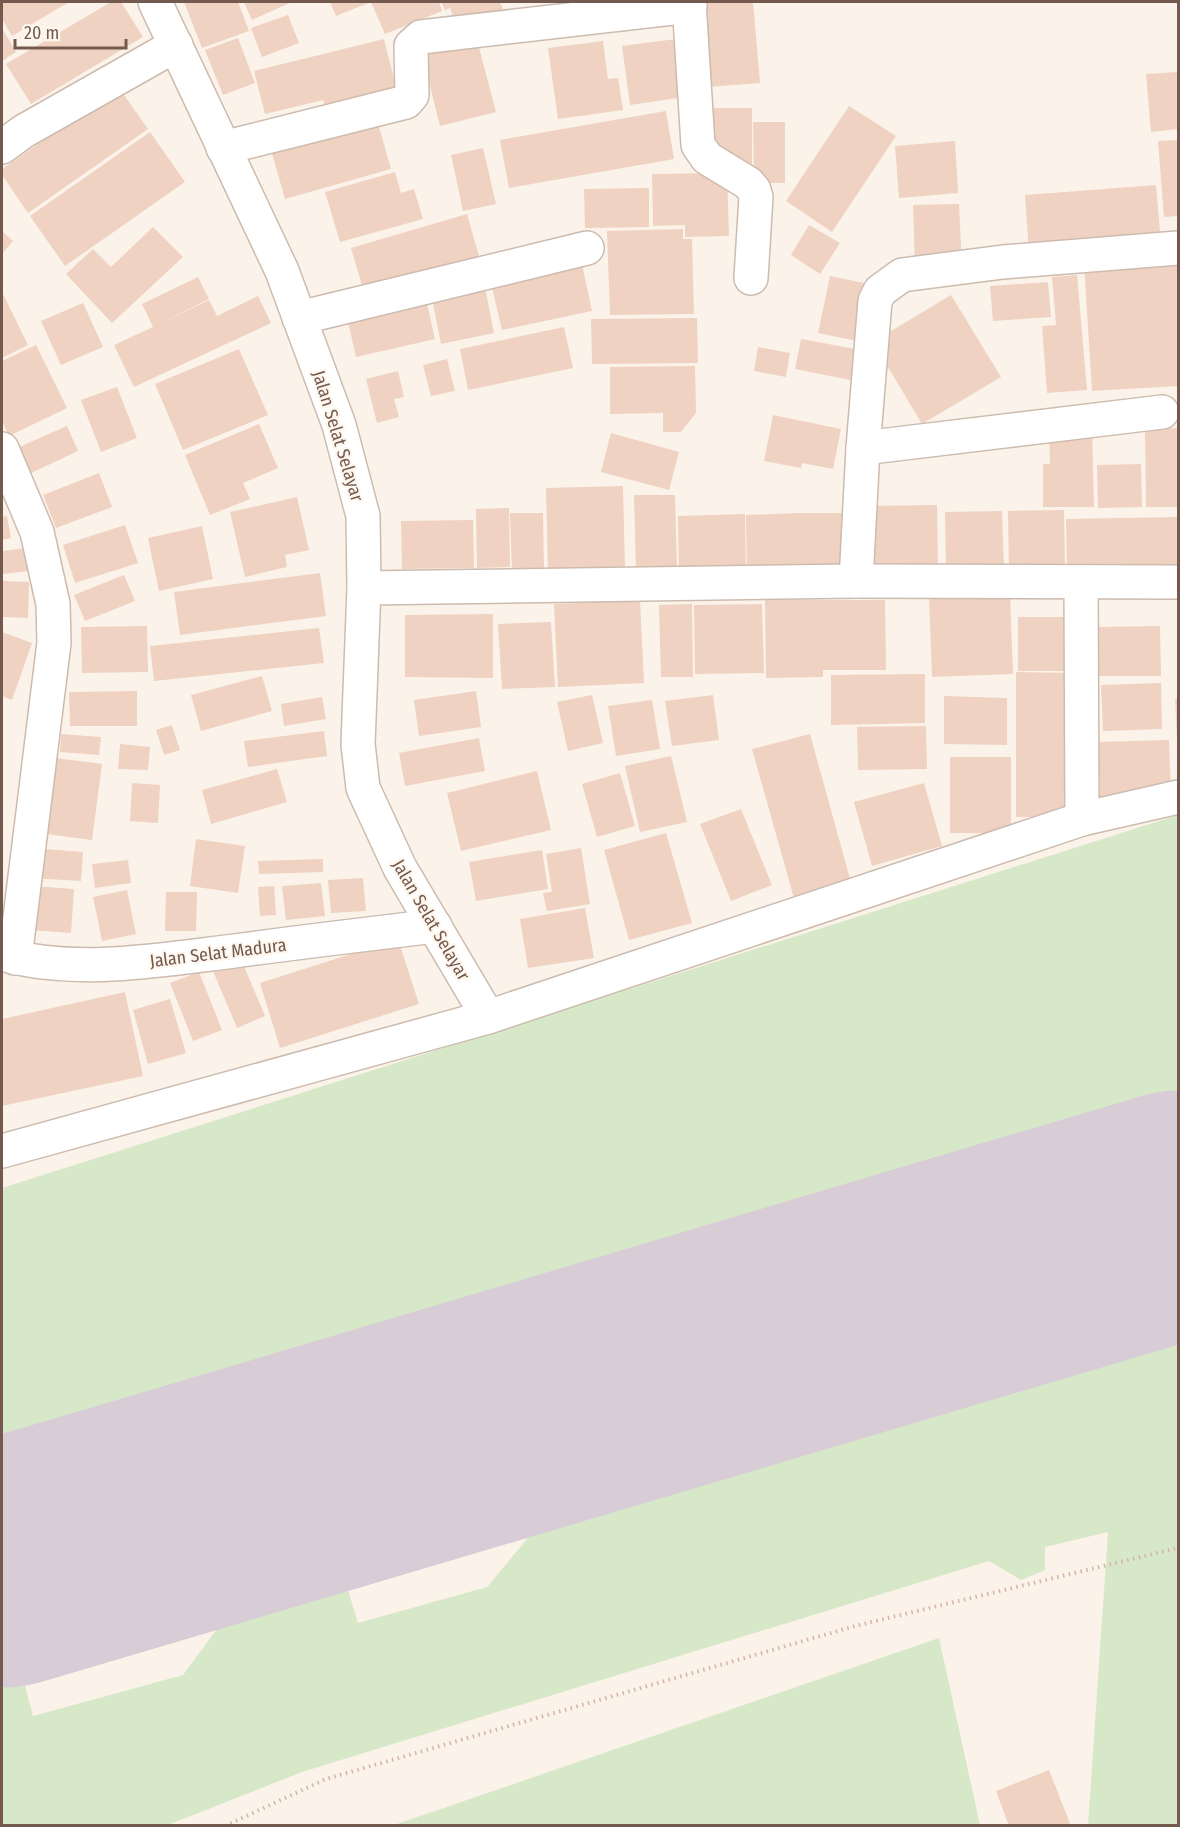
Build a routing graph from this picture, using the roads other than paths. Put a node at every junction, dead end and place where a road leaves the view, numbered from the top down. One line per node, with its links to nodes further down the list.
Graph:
1 (155, 2): 3 (street, Jalan Selat Selayar)
2 (689, 4): 5 (street); 8 (street)
3 (176, 45): 4 (street); 5 (street, Jalan Selat Selayar)
4 (2, 147)
5 (223, 148): 9 (street, Jalan Selat Selayar)
6 (587, 248): 9 (street)
7 (1179, 248): 11 (street)
8 (751, 278)
9 (299, 318): 16 (street, Jalan Selat Selayar)
10 (1162, 412): 11 (street)
11 (863, 448): 13 (street)
12 (2, 449): 20 (street)
13 (856, 581): 15 (street); 16 (street)
14 (1179, 582): 15 (street)
15 (1080, 583): 18 (street)
16 (364, 588): 19 (street, Jalan Selat Selayar)
17 (1179, 798): 18 (street)
18 (1082, 819): 21 (street)
19 (435, 926): 20 (street, Jalan Selat Madura); 21 (street, Jalan Selat Selayar)
20 (8, 956)
21 (488, 1017): 22 (street)
22 (2, 1151)

